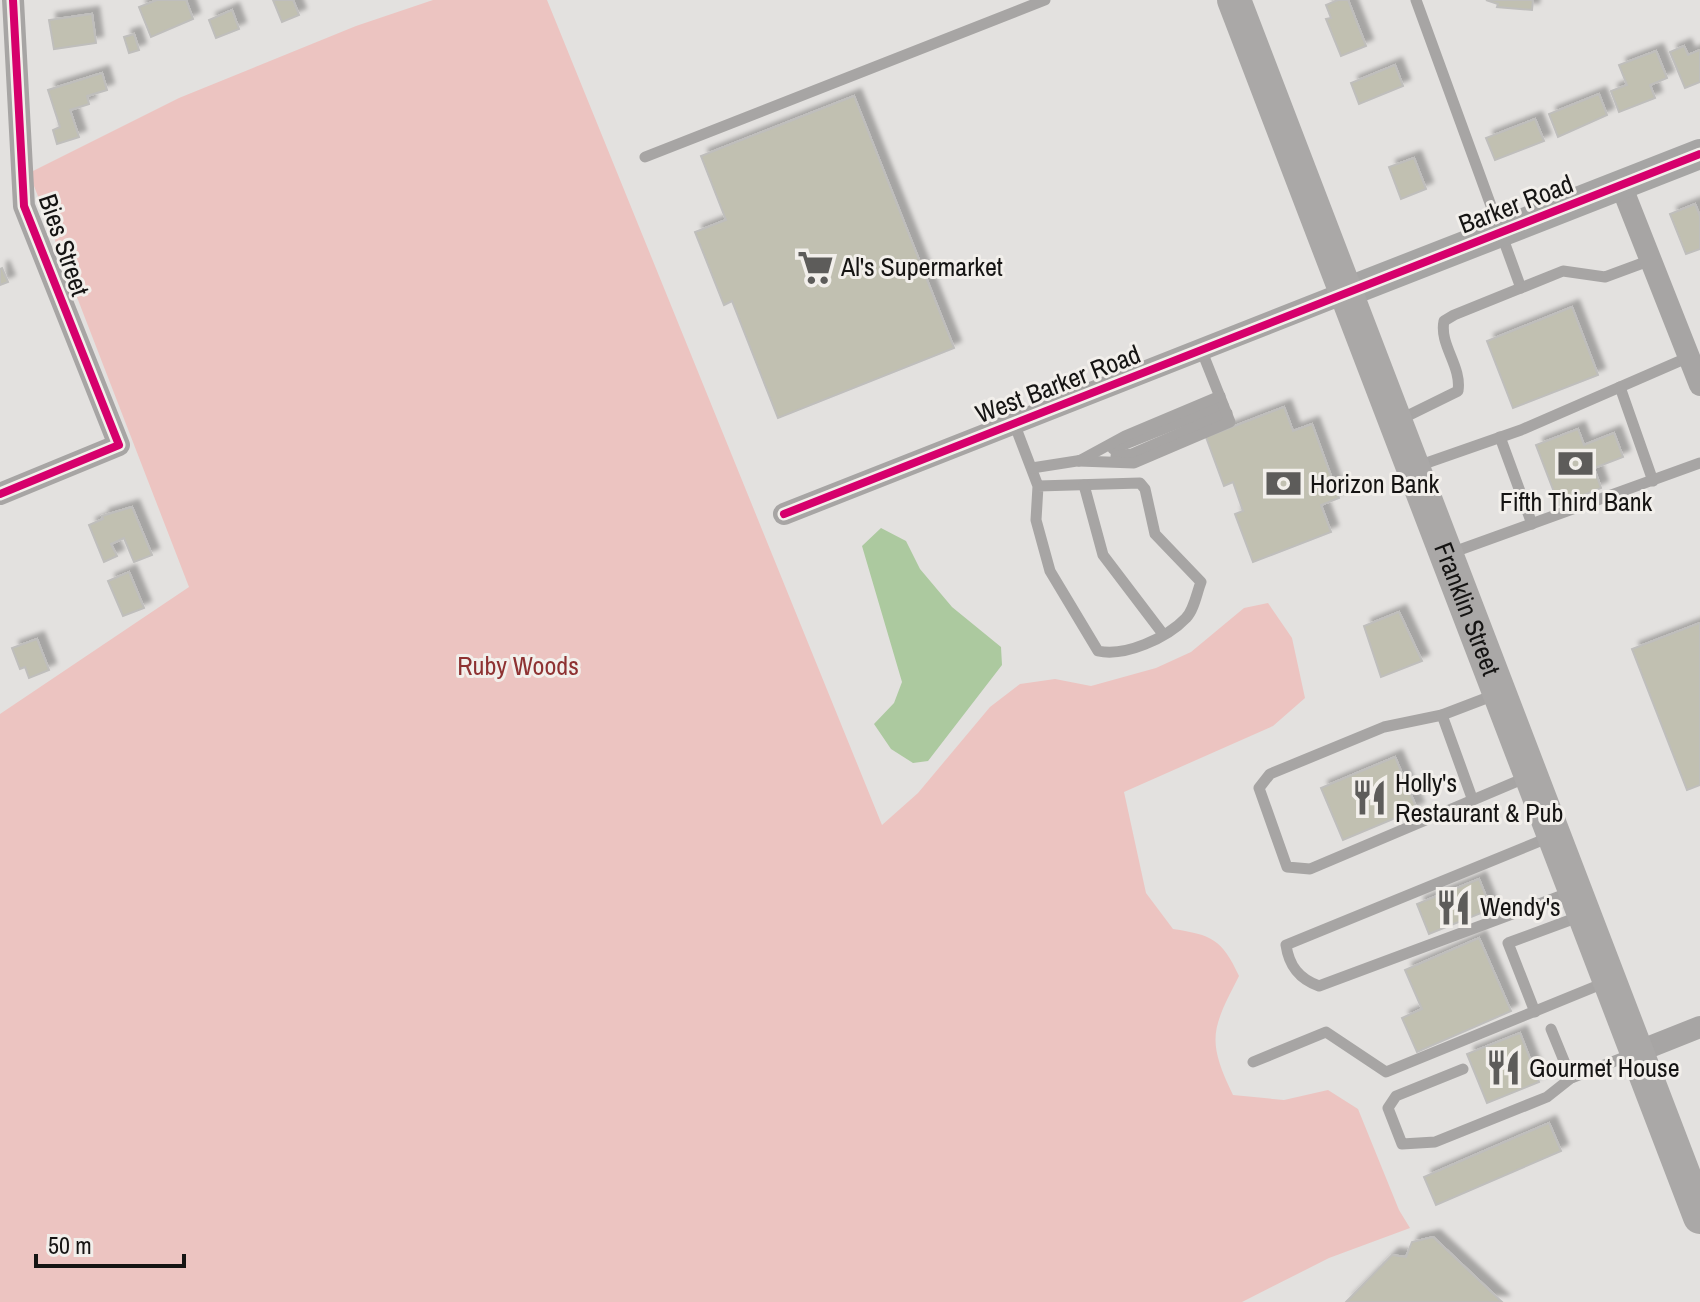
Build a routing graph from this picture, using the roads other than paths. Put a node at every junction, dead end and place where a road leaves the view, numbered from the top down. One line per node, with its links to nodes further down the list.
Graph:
1 (13, 0): 27 (street, Bies Street)
2 (1045, 0): 6 (lane)
3 (1234, 0): 11 (main road, Franklin Street)
4 (1416, 0): 8 (lane)
5 (1700, 154): 7 (street, Barker Road)
6 (645, 157)
7 (1621, 185): 8 (street, Barker Road); 9 (street)
8 (1502, 232): 10 (lane); 11 (street, Barker Road)
9 (1651, 260): 10 (lane); 13 (street)
10 (1521, 288): 17 (lane)
11 (1347, 292): 12 (street, West Barker Road); 17 (main road, Franklin Street)
12 (1201, 349): 16 (lane); 18 (street, West Barker Road)
13 (1689, 357): 14 (street); 15 (lane)
14 (1700, 385)
15 (1620, 387): 19 (lane); 24 (lane)
16 (1223, 405): 20 (lane); 20 (lane)
17 (1396, 421): 22 (main road, Franklin Street)
18 (1014, 422): 23 (lane); 28 (street, West Barker Road)
19 (1500, 437): 22 (lane); 29 (lane)
20 (1079, 461): 23 (lane)
21 (1700, 463): 24 (lane)
22 (1414, 467): 30 (main road, Franklin Street)
23 (1032, 468): 26 (lane)
24 (1653, 481): 29 (lane)
25 (1084, 485): 26 (lane); 31 (lane); 31 (lane)
26 (1038, 486): 31 (lane)
27 (0, 494)
28 (784, 514)
29 (1532, 524): 30 (lane)
30 (1447, 555): 32 (main road, Franklin Street)
31 (1163, 634)
32 (1500, 692): 33 (lane); 34 (main road, Franklin Street)
33 (1442, 715): 35 (lane); 35 (lane)
34 (1532, 776): 35 (lane); 36 (main road, Franklin Street)
35 (1472, 798)
36 (1554, 835): 37 (main road, Franklin Street); 37 (lane)
37 (1580, 902): 38 (main road, Franklin Street); 39 (lane)
38 (1609, 981): 39 (lane); 42 (main road, Franklin Street)
39 (1535, 1012): 43 (lane)
40 (1700, 1027): 42 (street)
41 (1551, 1029): 45 (lane)
42 (1637, 1052): 45 (lane); 46 (main road, Franklin Street)
43 (1253, 1062)
44 (1463, 1069): 45 (lane)
45 (1571, 1078)
46 (1700, 1217)

